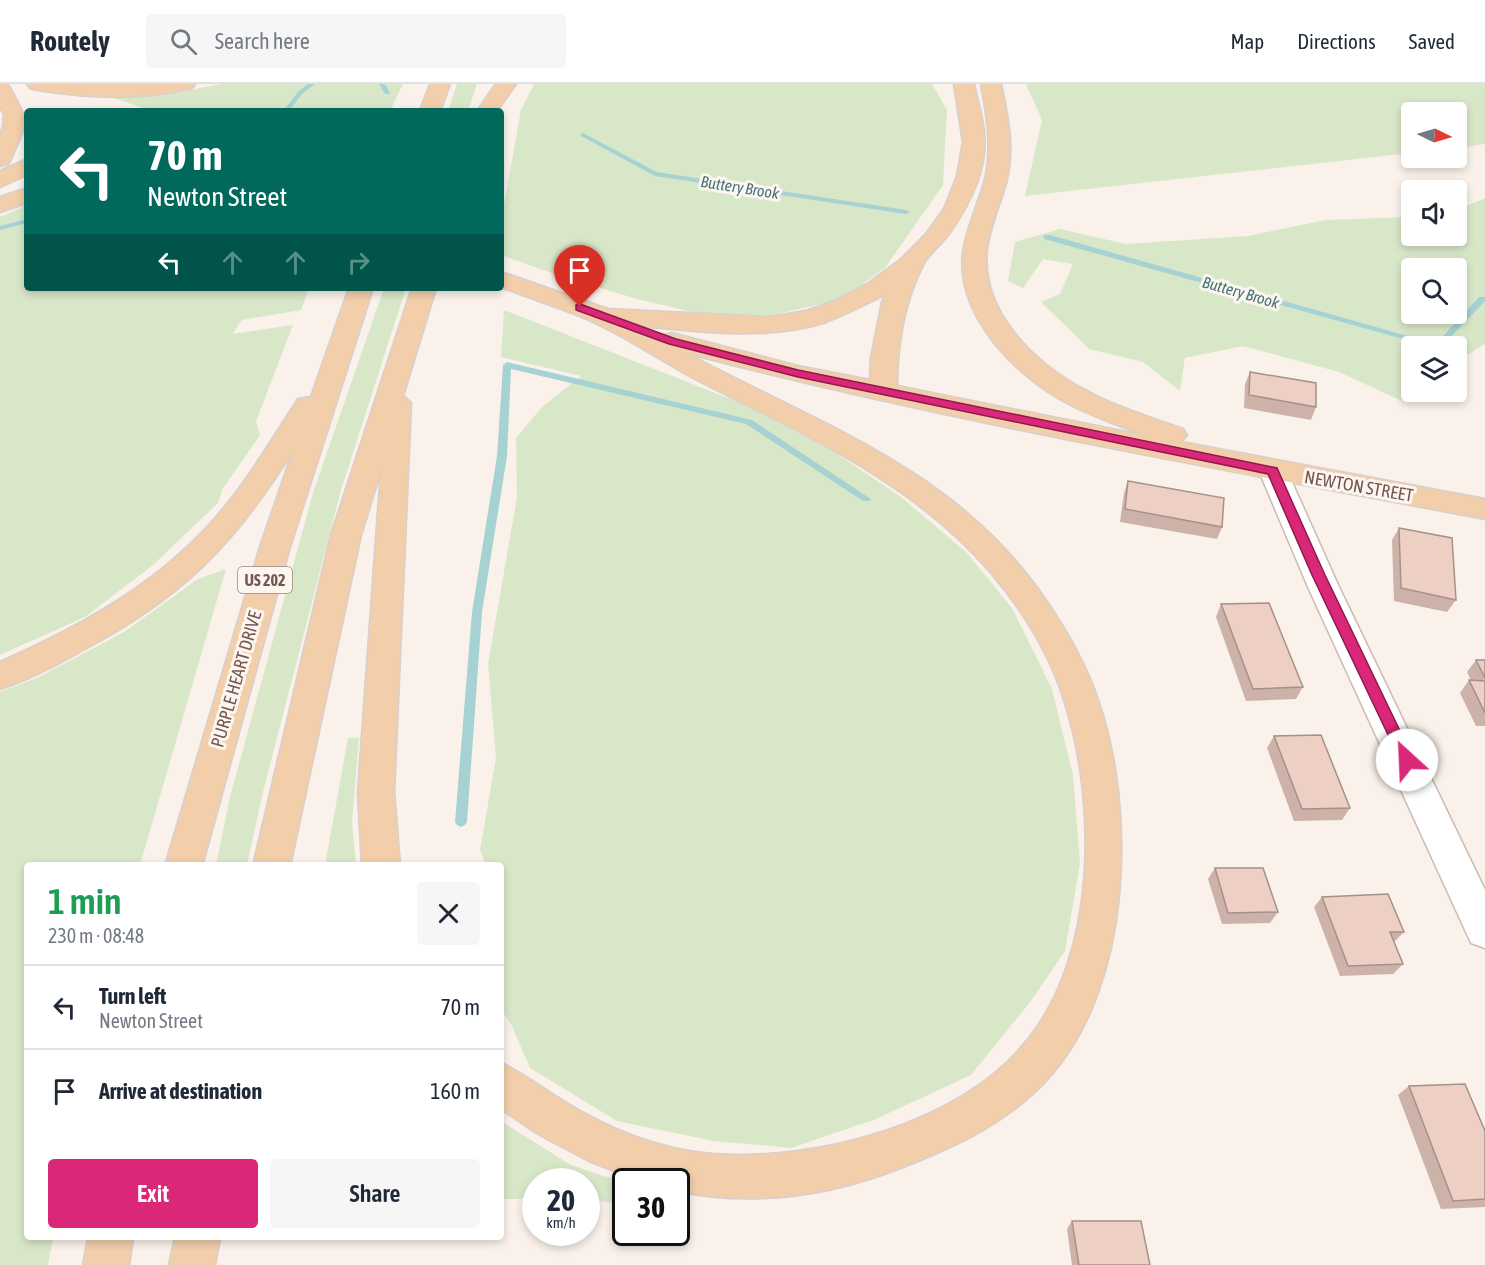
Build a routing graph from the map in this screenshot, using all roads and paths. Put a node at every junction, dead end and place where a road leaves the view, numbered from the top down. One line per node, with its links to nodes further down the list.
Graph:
1 (13, 84): 10 (main road)
2 (37, 84): 3 (main road)
3 (185, 84)
4 (440, 84): 11 (main road)
5 (488, 84): 12 (main road)
6 (506, 84): 13 (main road)
7 (964, 84): 19 (main road)
8 (991, 84): 27 (main road)
9 (0, 88): 14 (main road)
10 (73, 108)
11 (431, 108)
12 (481, 108)
13 (489, 108)
14 (0, 159)
15 (24, 168): 16 (main road)
16 (0, 180)
17 (24, 196): 18 (main road)
18 (0, 205)
19 (913, 262): 23 (main road); 26 (main road)
20 (504, 280): 23 (main road, NEWTON STREET)
21 (423, 291): 25 (main road)
22 (359, 293): 24 (main road, PURPLE HEART DRIVE / US 202)
23 (600, 315): 26 (main road, NEWTON STREET); 34 (main road)
24 (335, 363): 29 (main road); 30 (main road, PURPLE HEART DRIVE / US 202)
25 (396, 372): 31 (main road); 32 (main road)
26 (883, 391): 27 (main road, NEWTON STREET)
27 (1273, 471): 28 (main road, NEWTON STREET); 33 (street)
28 (1485, 509)
29 (0, 676)
30 (184, 862)
31 (272, 862)
32 (381, 862)
33 (1485, 931)
34 (504, 1086)
35 (111, 1240): 37 (main road)
36 (198, 1240): 38 (main road)
37 (106, 1265)
38 (192, 1265)

